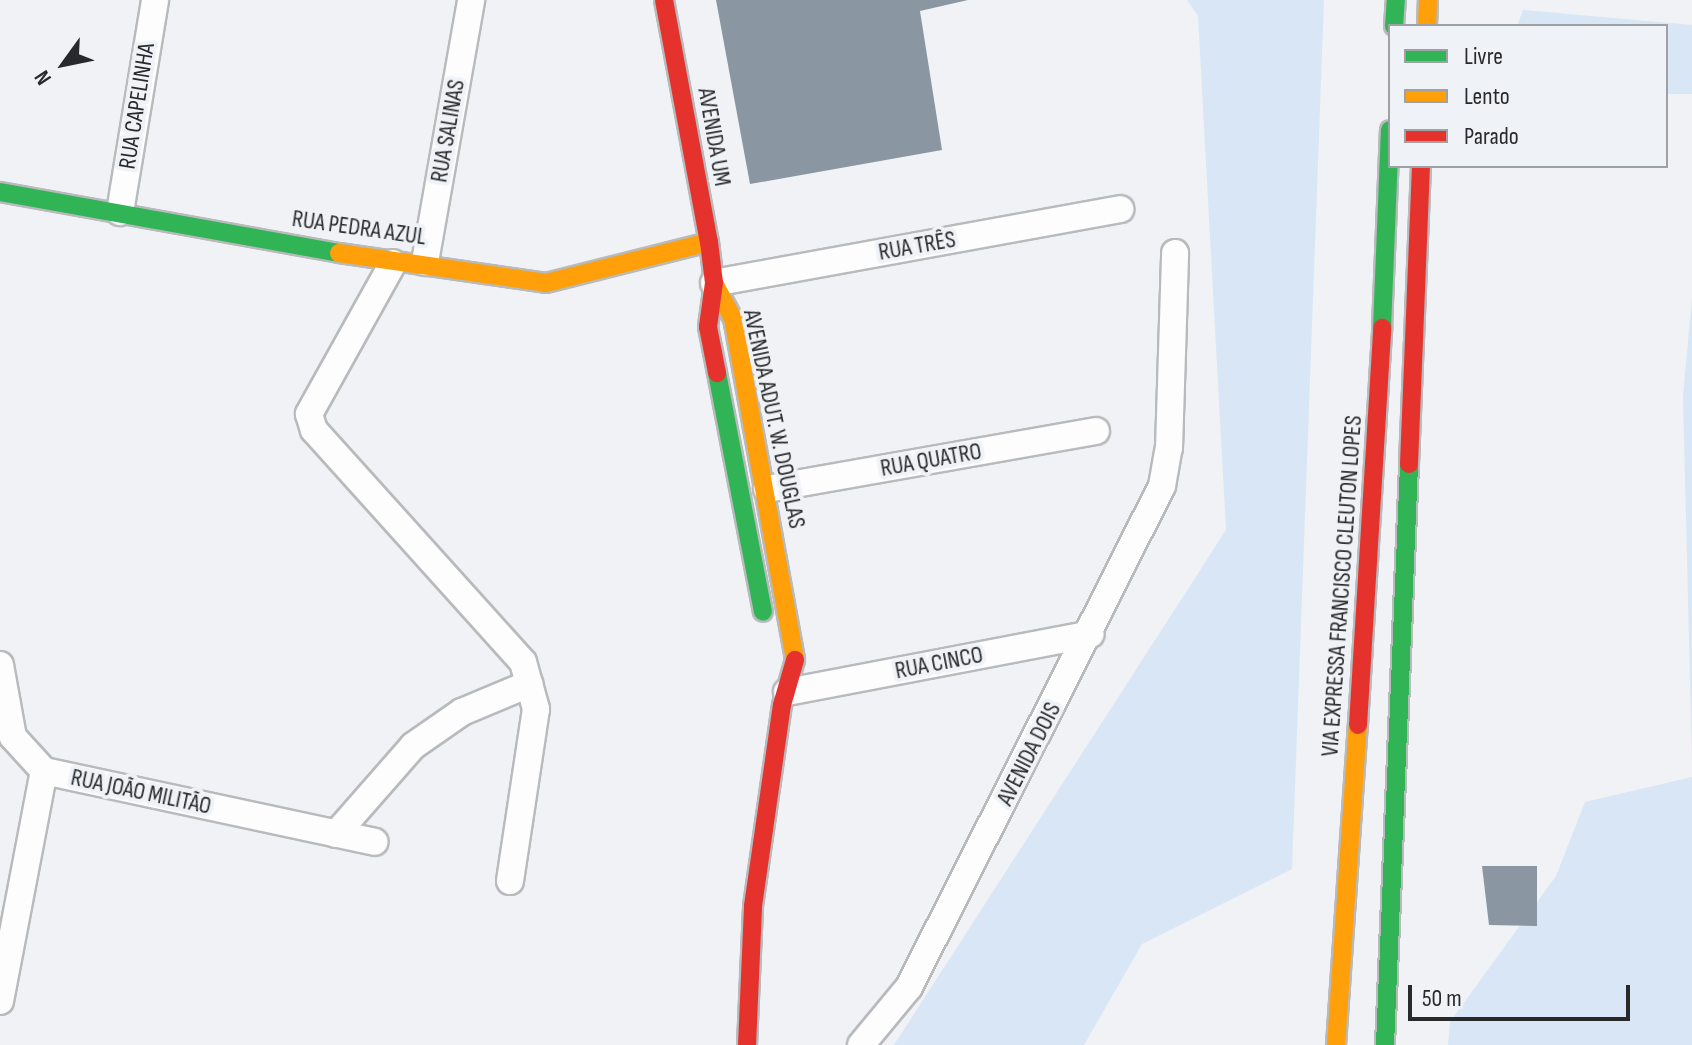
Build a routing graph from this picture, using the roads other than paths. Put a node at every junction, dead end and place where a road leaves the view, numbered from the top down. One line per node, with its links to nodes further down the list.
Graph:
1 (155, 0): 12 (street, RUA CAPELINHA)
2 (471, 0): 15 (street, RUA SALINAS)
3 (664, 0): 13 (main road, AVENIDA UM)
4 (1396, 0): 6 (main road)
5 (1428, 0): 7 (main road)
6 (1394, 24)
7 (1427, 24)
8 (1388, 168): 33 (main road, VIA EXPRESSA FRANCISCO CLEUTON LOPES)
9 (1421, 168): 34 (main road)
10 (0, 192): 12 (main road, RUA PEDRA AZUL)
11 (1120, 209): 17 (street, RUA TRÊS)
12 (120, 212): 16 (main road, RUA PEDRA AZUL)
13 (709, 242): 15 (main road, RUA PEDRA AZUL); 17 (main road, AVENIDA UM)
14 (1175, 253): 21 (street, AVENIDA DOIS)
15 (425, 262): 16 (main road, RUA PEDRA AZUL)
16 (393, 263): 24 (street)
17 (714, 283): 19 (main road, AVENIDA ADUT. W. DOUGLAS); 20 (main road, AVENIDA ADUT. W. DOUGLAS)
18 (1096, 431): 19 (street, RUA QUATRO)
19 (767, 489): 25 (main road, AVENIDA ADUT. W. DOUGLAS)
20 (765, 625)
21 (1091, 634): 25 (street, RUA CINCO); 32 (street, AVENIDA DOIS)
22 (0, 665): 26 (street)
23 (773, 668): 25 (main road, AVENIDA ADUT. W. DOUGLAS)
24 (529, 684): 27 (street); 29 (street)
25 (784, 699): 31 (main road, AVENIDA ADUT. W. DOUGLAS)
26 (44, 771): 27 (street, RUA JOÃO MILITÃO); 30 (street, RUA JOÃO MILITÃO)
27 (336, 834): 28 (street, RUA JOÃO MILITÃO)
28 (374, 842)
29 (510, 881)
30 (0, 1001)
31 (747, 1045)
32 (861, 1045)
33 (1336, 1045)
34 (1385, 1045)

